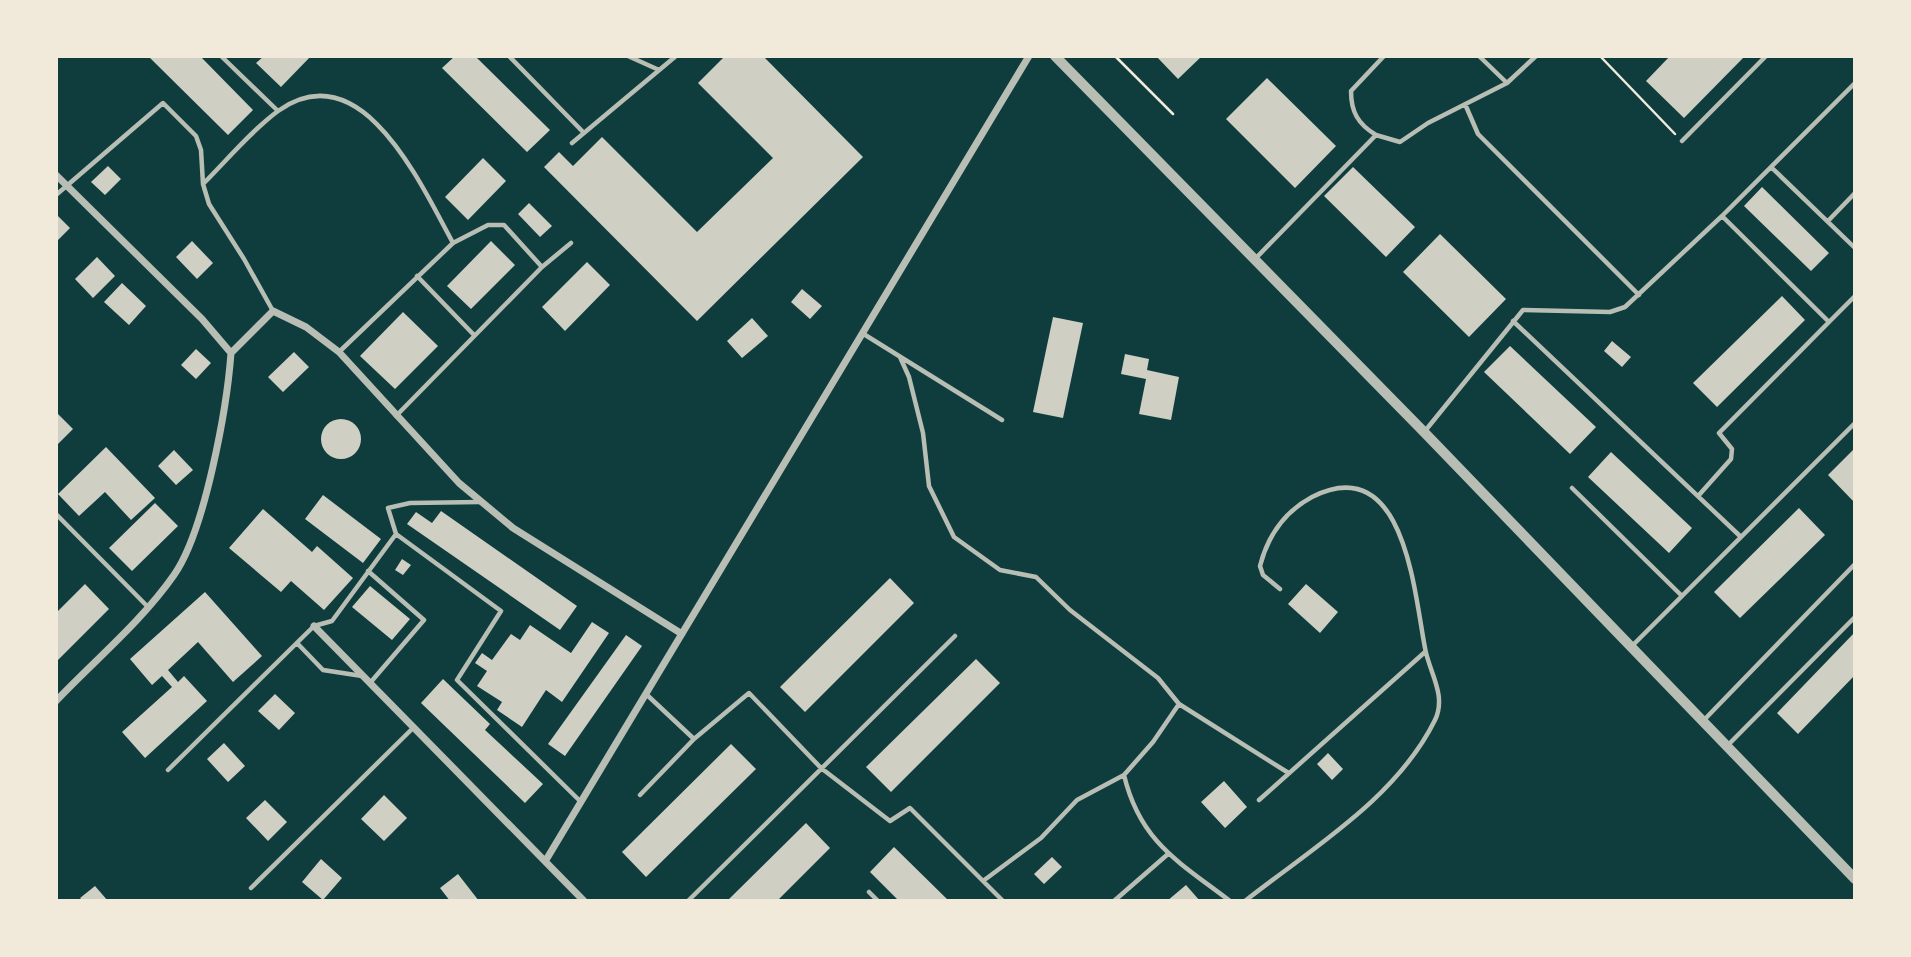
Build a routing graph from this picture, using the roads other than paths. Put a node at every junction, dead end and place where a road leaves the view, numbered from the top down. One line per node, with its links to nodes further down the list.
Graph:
1 (221, 56): 15 (lane)
2 (509, 56): 16 (lane)
3 (628, 56): 11 (lane)
4 (676, 56): 11 (lane)
5 (1029, 56): 39 (street)
6 (1055, 56): 31 (street)
7 (1384, 56): 17 (lane)
8 (1479, 56): 12 (lane)
9 (1536, 56): 12 (lane)
10 (1766, 56): 18 (lane)
11 (659, 70): 16 (lane)
12 (1507, 83): 14 (lane)
13 (1855, 83): 20 (lane)
14 (1465, 104): 17 (lane); 34 (lane)
15 (278, 111): 22 (lane); 28 (lane)
16 (584, 134): 19 (lane)
17 (1376, 135): 31 (lane)
18 (1682, 141)
19 (572, 143)
20 (1772, 167): 26 (lane); 27 (lane)
21 (56, 175): 23 (street)
22 (203, 184): 23 (lane); 36 (lane)
23 (66, 185): 25 (lane); 41 (street)
24 (1855, 193): 27 (lane)
25 (56, 195)
26 (1722, 216): 34 (lane); 38 (lane)
27 (1828, 221): 30 (lane)
28 (453, 243): 32 (lane); 33 (lane)
29 (571, 243): 32 (lane)
30 (1855, 248)
31 (1255, 259): 47 (street)
32 (542, 267): 40 (lane)
33 (417, 276): 40 (lane); 42 (lane)
34 (1639, 295): 37 (lane)
35 (1855, 296): 38 (lane)
36 (273, 311): 41 (street); 42 (street)
37 (1513, 321): 47 (lane); 49 (lane)
38 (1829, 322): 49 (lane)
39 (861, 333): 43 (lane); 61 (street)
40 (474, 335): 44 (lane)
41 (231, 352): 58 (street)
42 (340, 352): 44 (street)
43 (900, 357): 45 (lane); 70 (lane)
44 (396, 416): 50 (street)
45 (1002, 420)
46 (1855, 423): 53 (lane)
47 (1424, 432): 64 (street)
48 (1572, 488): 57 (lane)
49 (1699, 495): 53 (lane)
50 (481, 502): 52 (lane); 61 (street)
51 (56, 514): 58 (lane)
52 (396, 534): 55 (lane); 81 (lane)
53 (1741, 537): 57 (lane)
54 (1855, 564): 71 (lane)
55 (368, 571): 60 (lane); 67 (lane)
56 (1280, 589): 65 (lane)
57 (1682, 596): 64 (lane)
58 (148, 607): 69 (street)
59 (1855, 617): 74 (lane)
60 (314, 626): 63 (lane); 66 (street)
61 (682, 634): 68 (street)
62 (955, 636): 75 (lane)
63 (297, 643): 66 (lane); 76 (lane)
64 (1632, 646): 71 (street)
65 (1425, 652): 77 (lane); 94 (lane)
66 (363, 676): 67 (street)
67 (370, 683): 72 (street)
68 (646, 694): 73 (lane); 81 (street)
69 (56, 701)
70 (1179, 704): 77 (lane); 78 (lane)
71 (1704, 720): 74 (street)
72 (414, 727): 83 (street); 86 (lane)
73 (694, 739): 75 (lane); 79 (lane)
74 (1728, 746): 84 (street)
75 (821, 768): 85 (lane); 89 (lane)
76 (167, 770)
77 (1287, 772): 80 (lane)
78 (1124, 775): 82 (lane); 85 (lane)
79 (640, 795)
80 (1259, 800)
81 (581, 802): 83 (street)
82 (1168, 854): 92 (lane); 93 (lane)
83 (546, 860): 88 (street)
84 (1855, 879)
85 (983, 881): 91 (lane)
86 (251, 888)
87 (869, 892): 90 (lane)
88 (584, 901)
89 (688, 901)
90 (878, 901)
91 (1003, 901)
92 (1114, 901)
93 (1230, 901)
94 (1245, 901)

